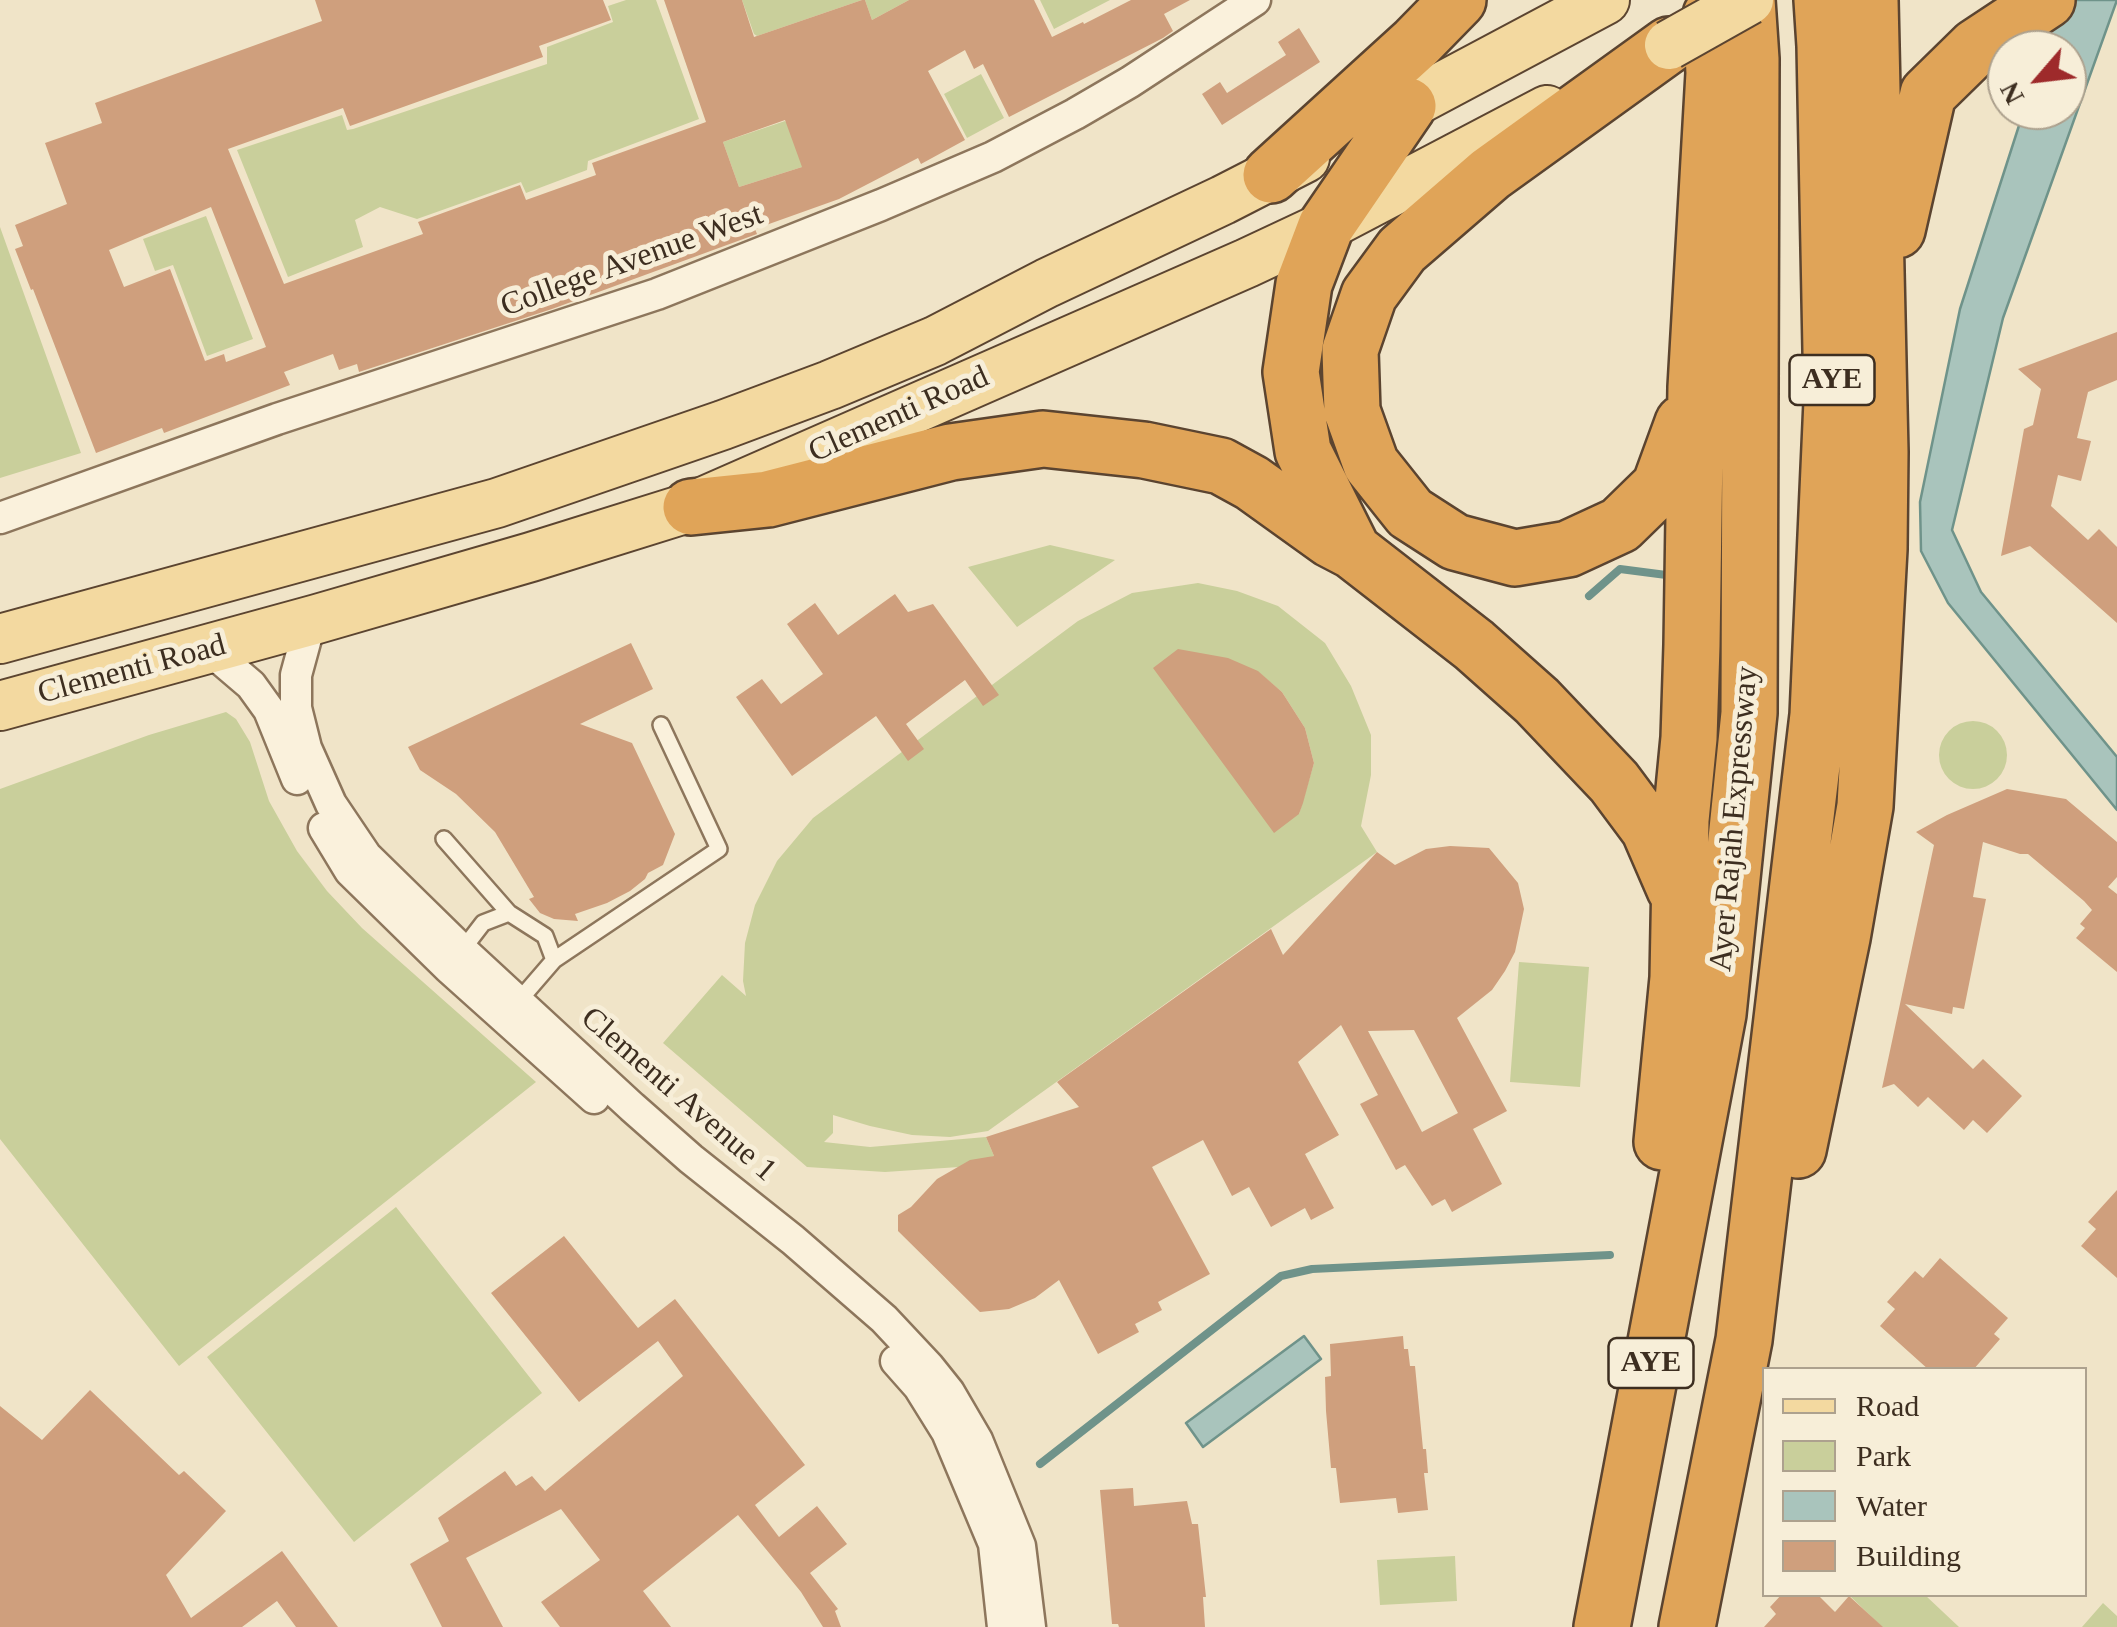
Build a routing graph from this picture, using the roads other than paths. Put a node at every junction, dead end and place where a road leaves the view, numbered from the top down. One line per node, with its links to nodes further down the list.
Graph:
1 (1458, 0): 11 (highway)
2 (1605, 0): 10 (main road, Clementi Road)
3 (1710, 0): 14 (highway)
4 (1748, 0): 9 (main road, Clementi Road, bridge); 29 (highway, Ayer Rajah Expressway / AYE)
5 (1822, 0): 31 (highway, Ayer Rajah Expressway / AYE)
6 (1870, 0): 13 (highway)
7 (2040, 4): 13 (highway)
8 (1238, 5): 16 (street, College Avenue West)
9 (1669, 45): 12 (main road, Clementi Road); 14 (highway)
10 (1408, 106): 11 (main road, Clementi Road); 12 (highway)
11 (1271, 175): 19 (main road, Clementi Road)
12 (1326, 226): 15 (main road, Clementi Road); 17 (highway)
13 (1879, 308): 31 (highway)
14 (1696, 387): 24 (highway)
15 (690, 507): 17 (highway); 18 (main road, Clementi Road)
16 (0, 518)
17 (1353, 551): 24 (highway)
18 (317, 619): 20 (main road, Clementi Road); 26 (street, Clementi Avenue 1)
19 (0, 640)
20 (199, 652): 21 (main road, Clementi Road); 26 (street, Clementi Avenue 1)
21 (0, 706)
22 (661, 725): 27 (lane)
23 (444, 839): 25 (lane)
24 (1678, 896): 29 (highway)
25 (509, 913): 26 (lane); 27 (lane)
26 (455, 959): 28 (street, Clementi Avenue 1)
27 (554, 960): 28 (lane)
28 (511, 1010): 30 (street, Clementi Avenue 1)
29 (1678, 1223): 36 (highway, Ayer Rajah Expressway / AYE)
30 (795, 1253): 32 (street, Clementi Avenue 1); 33 (street, Clementi Avenue 1)
31 (1744, 1340): 37 (highway, Ayer Rajah Expressway / AYE)
32 (947, 1432): 33 (lane); 34 (street, Clementi Avenue 1)
33 (977, 1440): 35 (street, Clementi Avenue 1)
34 (1003, 1627)
35 (1030, 1627)
36 (1602, 1627)
37 (1687, 1627)

